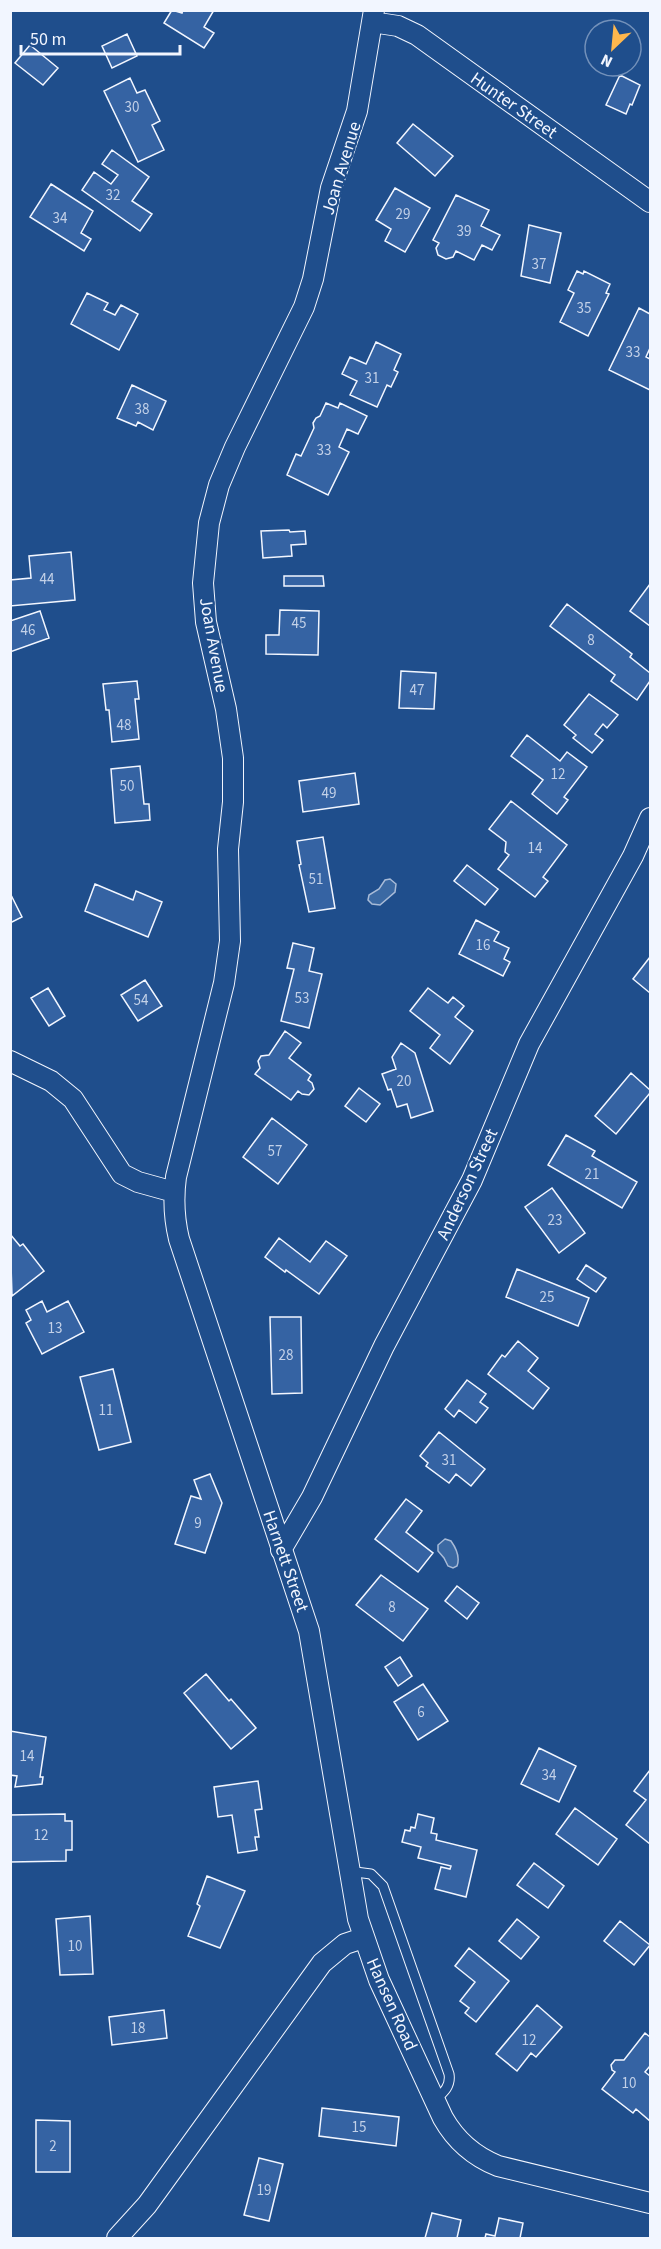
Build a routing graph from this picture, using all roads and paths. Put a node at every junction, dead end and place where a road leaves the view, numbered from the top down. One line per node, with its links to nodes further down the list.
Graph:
1 (373, 16): 2 (street, Hunter Street); 5 (street, Joan Avenue)
2 (651, 202)
3 (651, 818): 7 (street, Anderson Street)
4 (10, 1061): 6 (street)
5 (180, 1159): 6 (street, Harnett Street)
6 (174, 1192): 7 (street, Harnett Street)
7 (281, 1550): 8 (street, Harnett Street)
8 (348, 1871): 9 (street, Harnett Street); 10 (lane)
9 (363, 1938): 10 (street, Hansen Road); 12 (street, Hansen Road)
10 (435, 2100): 11 (street, Hansen Road)
11 (651, 2203)
12 (117, 2238)

